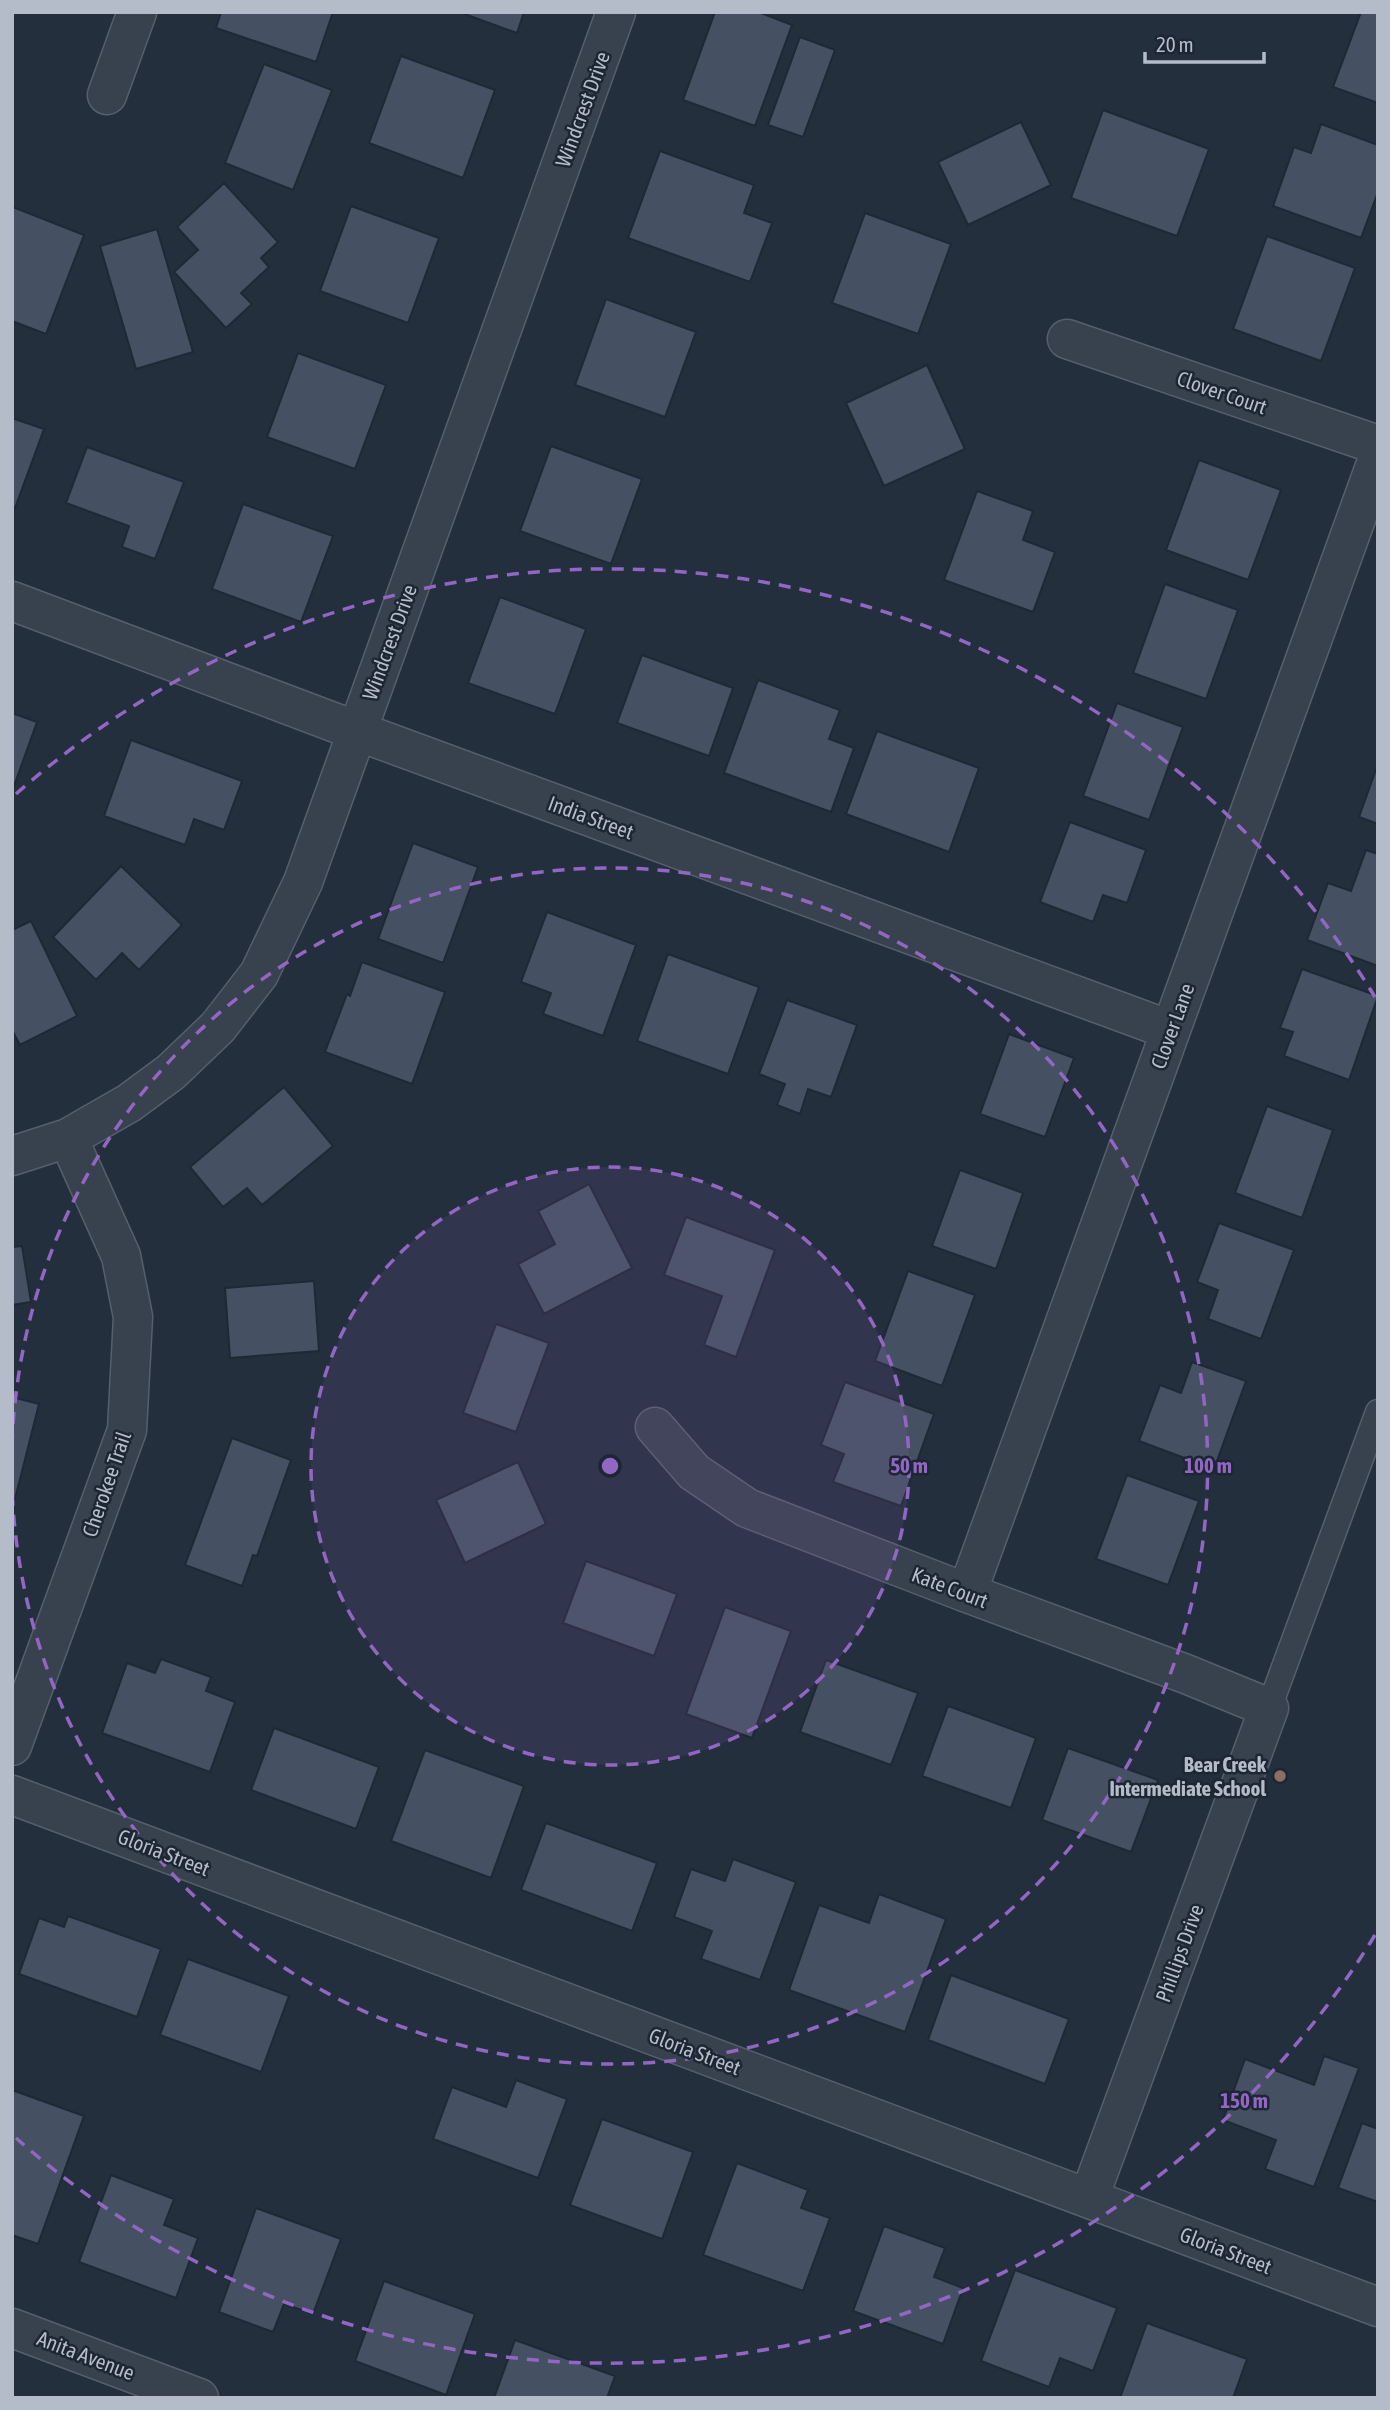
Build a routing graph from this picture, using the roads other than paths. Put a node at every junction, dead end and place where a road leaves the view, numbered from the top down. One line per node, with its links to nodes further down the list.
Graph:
1 (137, 12): 3 (street)
2 (617, 12): 8 (street, Windcrest Drive)
3 (107, 95)
4 (1067, 338): 5 (street, Clover Court)
5 (1378, 445)
6 (1378, 458): 9 (street, Clover Lane)
7 (12, 601): 8 (street, India Street)
8 (357, 731): 9 (street, India Street); 10 (street, Windcrest Drive)
9 (1170, 1030): 14 (street, Clover Lane)
10 (68, 1138): 11 (street, Windcrest Drive); 16 (street, Cherokee Trail)
11 (12, 1156)
12 (1378, 1412): 15 (lane)
13 (655, 1427): 14 (street, Kate Court)
14 (967, 1594): 15 (street, Kate Court)
15 (1269, 1708): 18 (street, Phillips Drive)
16 (12, 1746)
17 (12, 1795): 18 (street, Gloria Street)
18 (1089, 2198): 19 (street, Gloria Street)
19 (1378, 2307)
20 (12, 2328): 21 (street, Anita Avenue)
21 (199, 2398)

